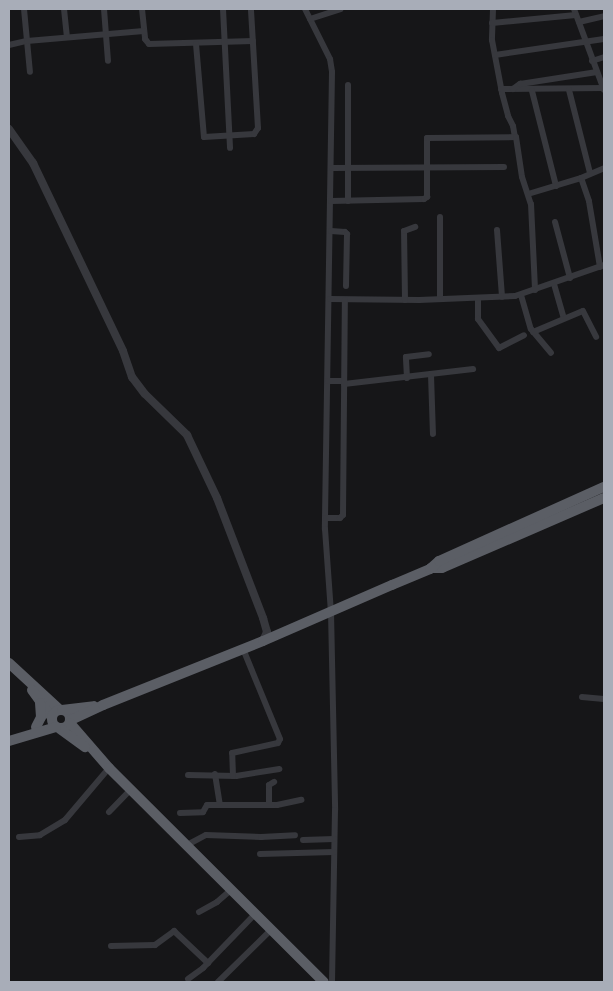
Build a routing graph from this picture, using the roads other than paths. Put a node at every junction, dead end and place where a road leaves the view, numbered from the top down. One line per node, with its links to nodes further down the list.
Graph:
1 (24, 9): 18 (street)
2 (64, 9): 16 (street)
3 (104, 9): 15 (street)
4 (142, 9): 14 (street)
5 (223, 9): 21 (street)
6 (251, 9): 19 (street)
7 (305, 9): 12 (street)
8 (340, 9): 12 (street)
9 (493, 9): 13 (street)
10 (576, 15): 11 (street); 13 (street); 20 (street)
11 (604, 16)
12 (310, 20): 42 (street)
13 (492, 23): 24 (street)
14 (144, 31): 15 (street); 22 (street)
15 (107, 34): 16 (street); 27 (street)
16 (67, 38): 18 (street)
17 (604, 39): 20 (street)
18 (27, 41): 23 (street); 28 (street)
19 (253, 41): 21 (street); 37 (street)
20 (585, 42): 24 (street); 26 (street)
21 (224, 43): 22 (street); 37 (street)
22 (196, 44): 37 (street)
23 (9, 45)
24 (495, 55): 31 (street)
25 (604, 56): 26 (street)
26 (592, 60): 29 (street)
27 (108, 61)
28 (30, 72)
29 (600, 75): 32 (street); 33 (street)
30 (348, 85): 43 (street)
31 (502, 89): 32 (street); 38 (street)
32 (513, 89): 34 (street)
33 (604, 89): 35 (street)
34 (532, 90): 35 (street); 47 (street)
35 (569, 90): 45 (street)
36 (9, 129): 85 (street)
37 (230, 136): 39 (street)
38 (515, 137): 40 (street); 48 (street)
39 (230, 148)
40 (427, 167): 41 (street); 43 (street); 50 (street)
41 (504, 167)
42 (332, 168): 43 (street); 49 (street)
43 (348, 168): 50 (street)
44 (604, 168): 45 (street)
45 (590, 173): 46 (street)
46 (581, 178): 47 (street); 56 (street)
47 (556, 186): 48 (street)
48 (528, 194): 60 (street)
49 (331, 201): 50 (street); 55 (street)
50 (348, 201)
51 (440, 217): 65 (street)
52 (555, 222): 57 (street)
53 (415, 227): 67 (street)
54 (497, 230): 62 (street)
55 (331, 231): 59 (street); 64 (street)
56 (602, 266): 57 (street)
57 (570, 278): 58 (street)
58 (554, 284): 60 (street); 68 (street)
59 (346, 286)
60 (535, 290): 61 (street)
61 (521, 295): 62 (street); 69 (street)
62 (502, 297): 63 (street)
63 (478, 298): 65 (street); 70 (street)
64 (330, 299): 66 (street); 77 (street)
65 (440, 299): 67 (street)
66 (345, 300): 67 (street); 78 (street)
67 (405, 300)
68 (564, 318): 69 (street); 71 (street)
69 (533, 332): 72 (street)
70 (524, 335)
71 (596, 337)
72 (551, 353)
73 (429, 354): 76 (street)
74 (473, 369): 75 (street)
75 (432, 375): 76 (street); 79 (street)
76 (407, 378): 78 (street)
77 (328, 381): 78 (street); 82 (street)
78 (344, 382): 82 (street)
79 (433, 434)
80 (604, 488): 83 (highway)
81 (604, 498): 83 (highway)
82 (326, 518): 84 (street)
83 (430, 568): 84 (highway)
84 (331, 612): 86 (highway); 114 (street)
85 (262, 618): 86 (street); 87 (street)
86 (280, 634): 87 (highway)
87 (263, 641): 88 (highway)
88 (243, 649): 94 (highway); 104 (street)
89 (9, 663): 90 (highway)
90 (27, 681): 93 (highway); 95 (highway)
91 (582, 698): 92 (street)
92 (604, 699)
93 (40, 703): 95 (highway); 97 (highway)
94 (103, 704): 95 (highway); 96 (highway)
95 (57, 719): 96 (highway); 96 (highway); 97 (highway); 98 (highway); 99 (highway)
96 (70, 721): 99 (highway)
97 (36, 727): 98 (highway)
98 (9, 741)
99 (98, 756): 100 (highway)
100 (109, 768): 106 (highway); 113 (street)
101 (279, 769): 104 (street)
102 (215, 774): 103 (street); 104 (street); 108 (street)
103 (188, 776)
104 (233, 776)
105 (274, 782): 109 (street)
106 (131, 789): 110 (street); 116 (highway)
107 (301, 800): 109 (street)
108 (220, 805): 109 (street); 111 (street)
109 (269, 805)
110 (109, 812)
111 (180, 813)
112 (295, 835): 116 (street)
113 (19, 837)
114 (334, 839): 115 (street); 117 (street)
115 (303, 840)
116 (188, 845): 119 (highway)
117 (334, 852): 118 (street); 128 (street)
118 (260, 854)
119 (231, 890): 120 (street); 121 (highway)
120 (199, 912)
121 (256, 913): 122 (highway); 124 (street)
122 (272, 929): 126 (street); 127 (highway)
123 (111, 946): 124 (street)
124 (208, 962): 125 (street)
125 (188, 979)
126 (218, 982)
127 (324, 982)
128 (332, 982)

